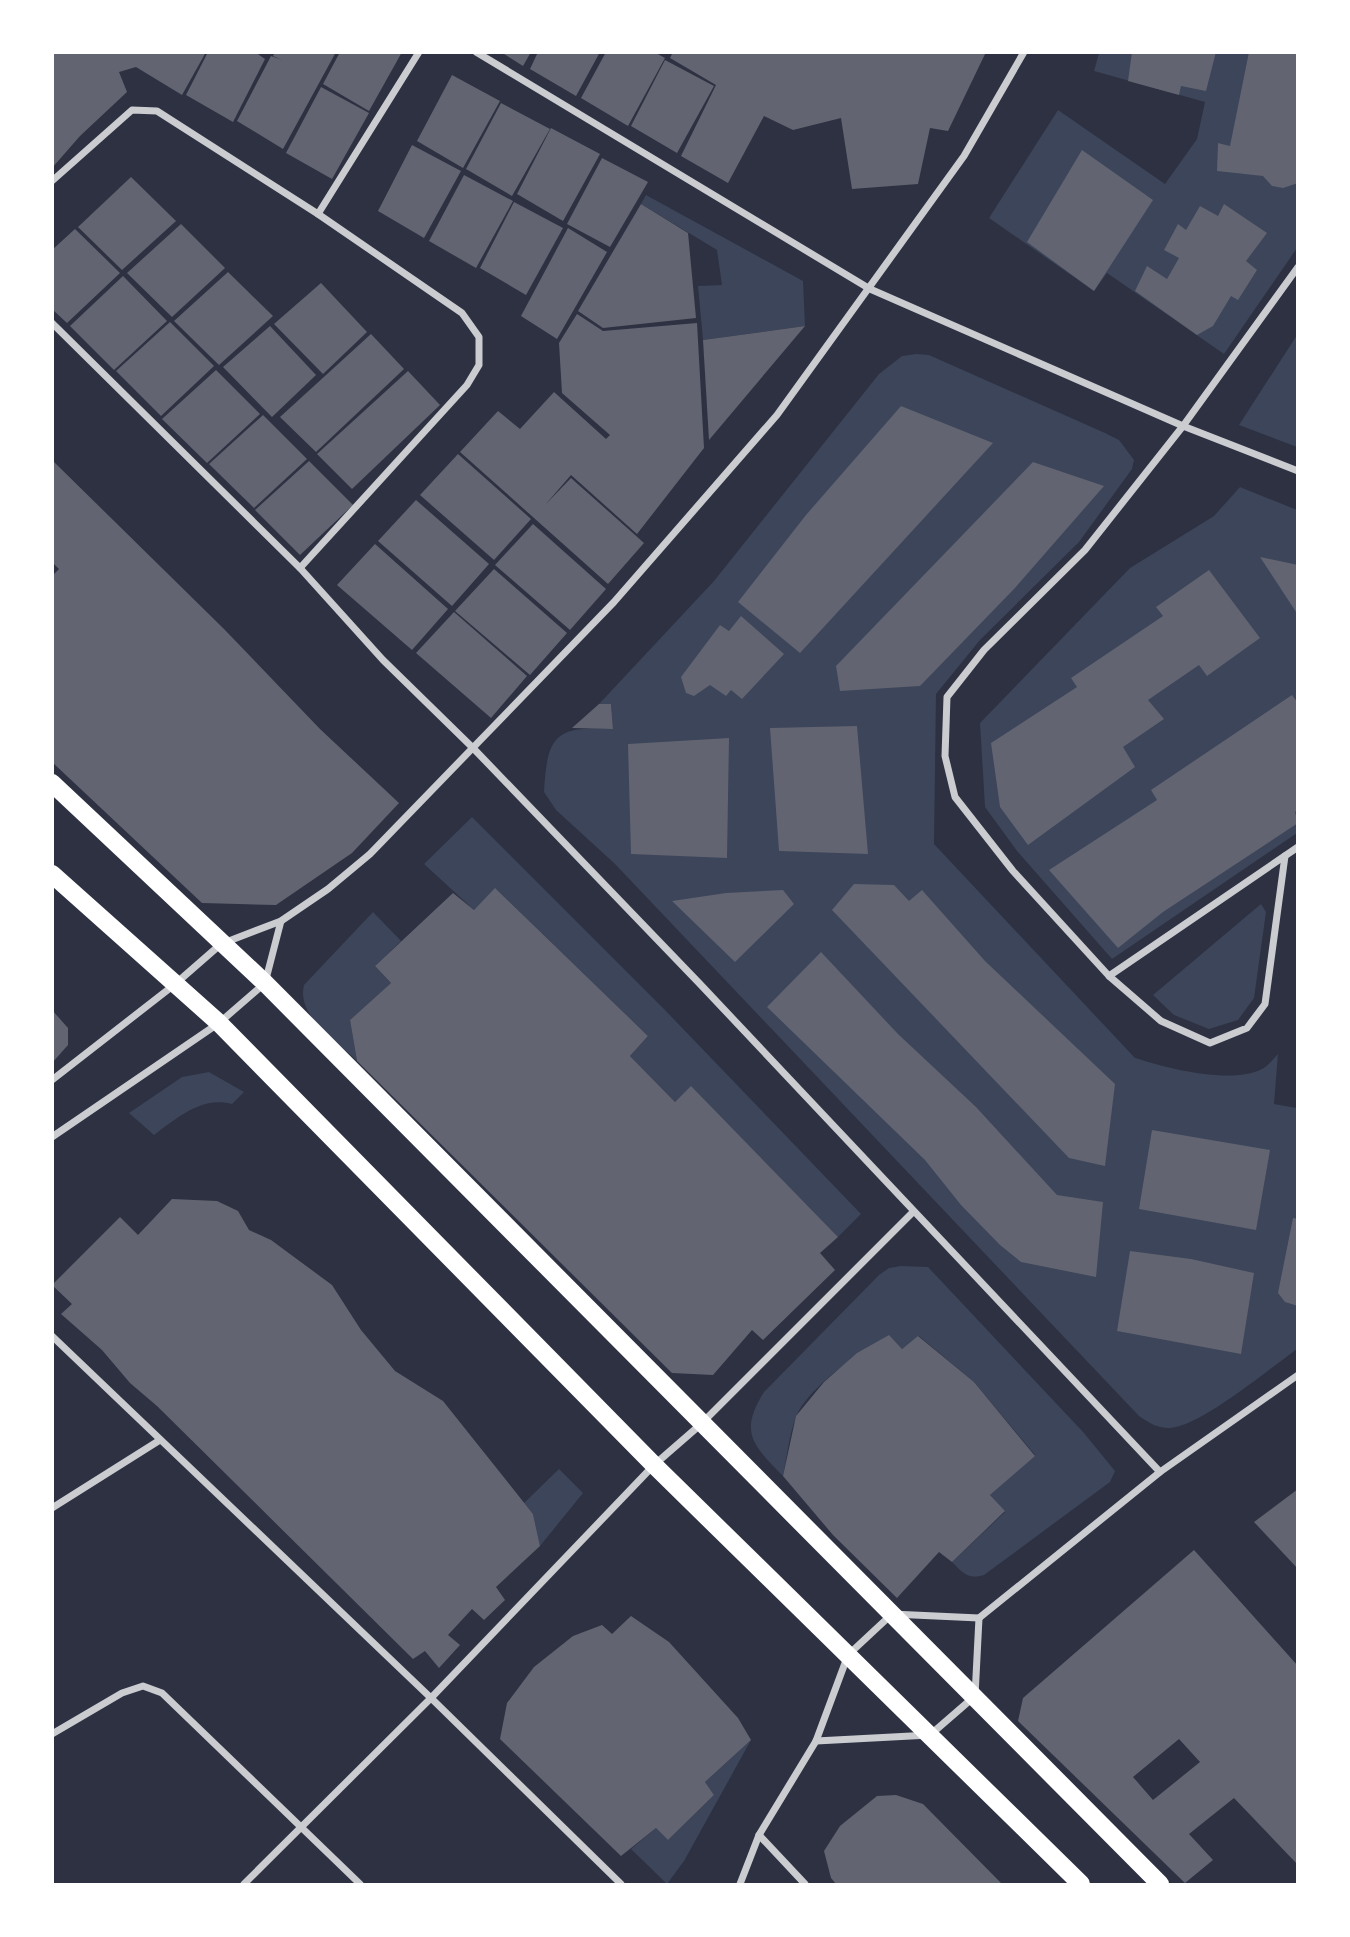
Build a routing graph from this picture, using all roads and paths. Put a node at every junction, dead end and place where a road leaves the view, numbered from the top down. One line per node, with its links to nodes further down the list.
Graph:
1 (419, 52): 5 (street)
2 (477, 52): 7 (street)
3 (1024, 52): 7 (street)
4 (52, 181): 5 (street)
5 (318, 214): 11 (street)
6 (1297, 267): 9 (street)
7 (870, 289): 9 (street); 12 (street)
8 (52, 323): 11 (street)
9 (1183, 426): 10 (street); 19 (street)
10 (1297, 471)
11 (300, 568): 12 (street)
12 (472, 747): 17 (street); 25 (street)
13 (52, 783): 18 (main road)
14 (1297, 847): 15 (street)
15 (1285, 856): 19 (street); 19 (street)
16 (52, 874): 21 (main road)
17 (281, 921): 18 (street); 20 (street)
18 (221, 944): 20 (main road); 21 (street)
19 (1109, 975)
20 (265, 983): 22 (street); 28 (main road)
21 (174, 985): 22 (main road); 23 (street)
22 (219, 1023): 24 (street); 30 (main road)
23 (52, 1080)
24 (52, 1137)
25 (913, 1212): 28 (street); 31 (street)
26 (52, 1336): 29 (street)
27 (1297, 1375): 31 (street)
28 (700, 1424): 30 (street); 33 (main road)
29 (160, 1440): 32 (street); 37 (street)
30 (654, 1465): 35 (main road); 37 (street)
31 (1160, 1472): 34 (street)
32 (52, 1508)
33 (892, 1614): 34 (street); 35 (street); 36 (main road)
34 (979, 1618): 36 (street)
35 (848, 1655): 39 (main road); 40 (street)
36 (975, 1696): 39 (street); 49 (main road)
37 (431, 1698): 41 (street); 45 (street)
38 (52, 1734): 41 (street)
39 (930, 1735): 40 (street); 48 (main road)
40 (816, 1741): 42 (street)
41 (302, 1826): 43 (street); 44 (street)
42 (759, 1835): 46 (street); 47 (street)
43 (244, 1885)
44 (360, 1885)
45 (621, 1885)
46 (740, 1885)
47 (806, 1885)
48 (1081, 1885)
49 (1160, 1885)

